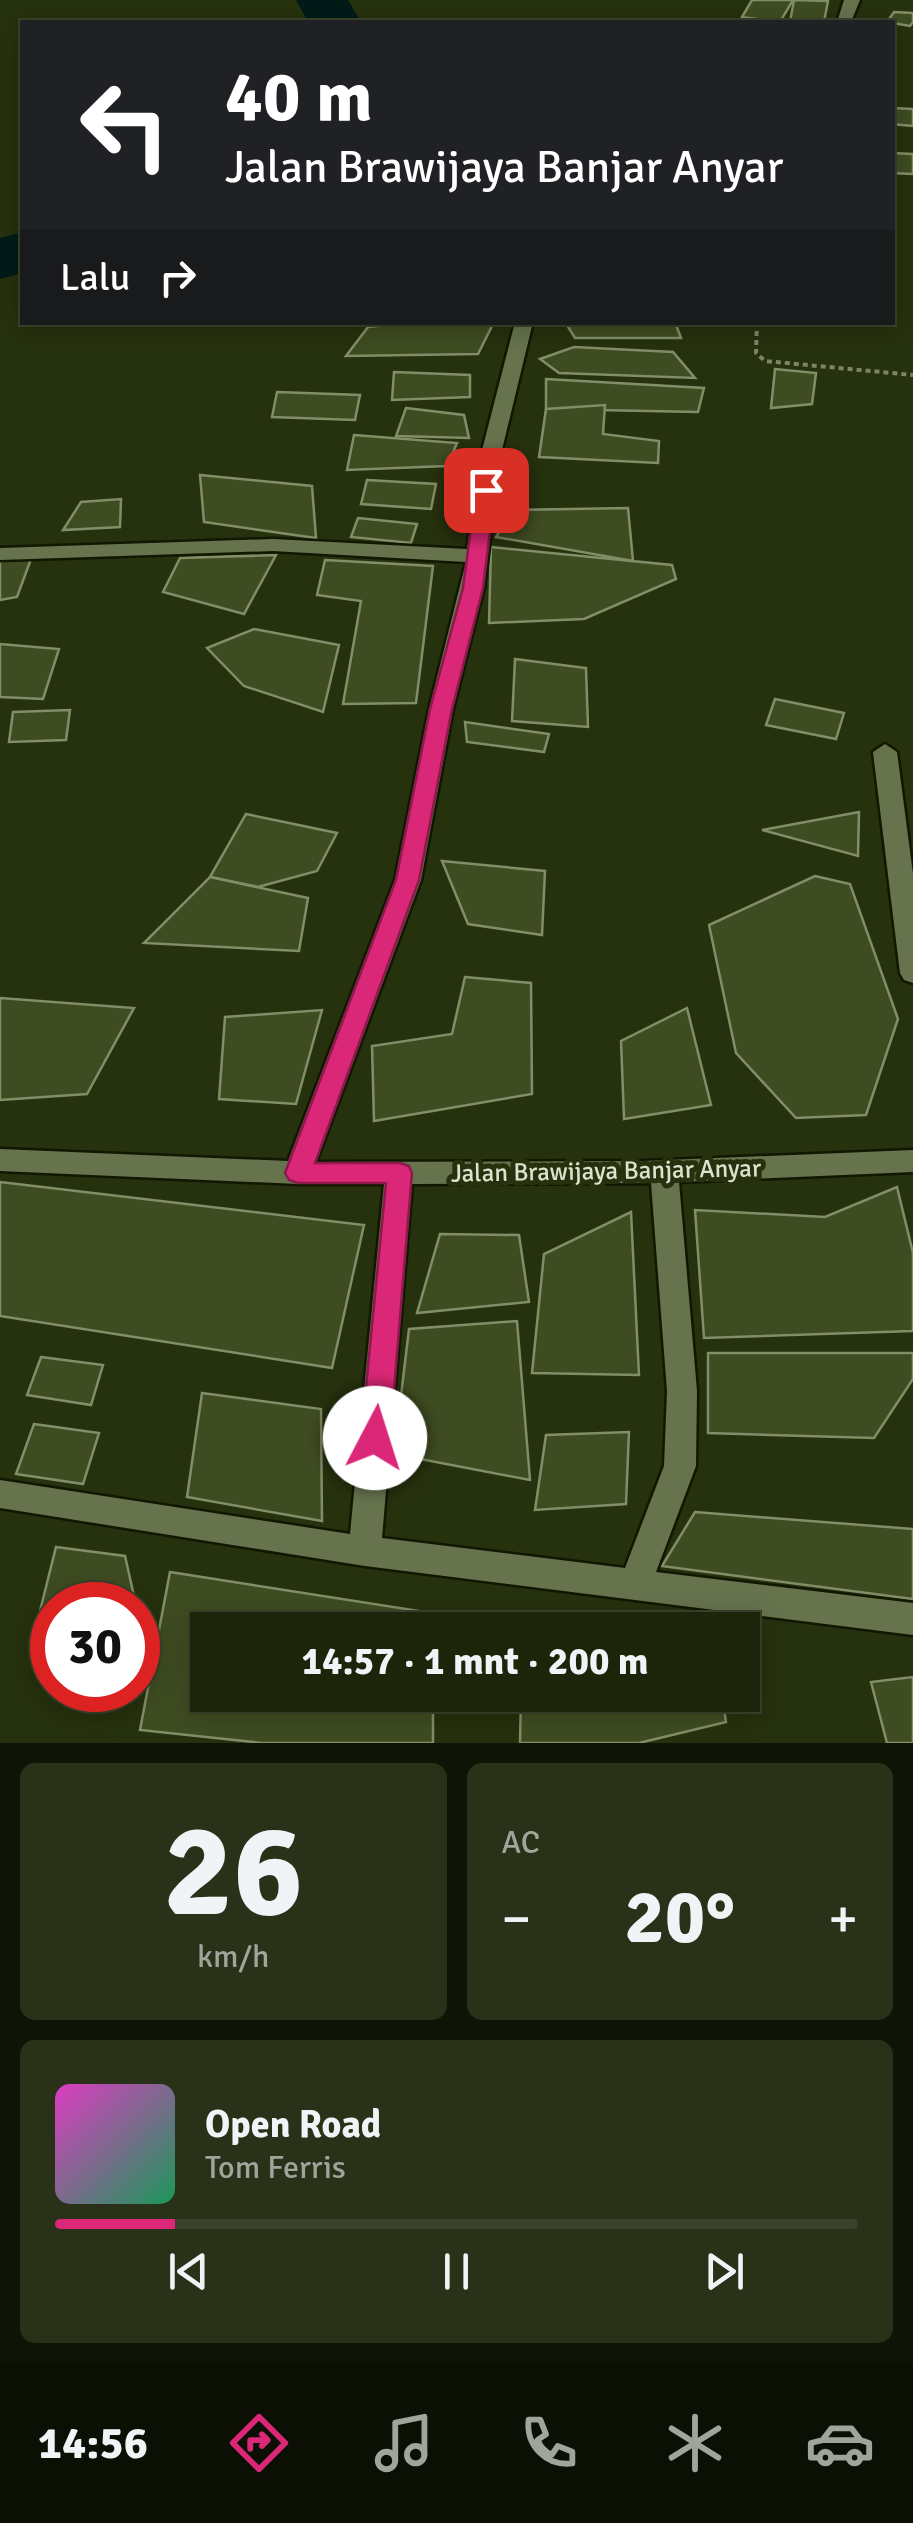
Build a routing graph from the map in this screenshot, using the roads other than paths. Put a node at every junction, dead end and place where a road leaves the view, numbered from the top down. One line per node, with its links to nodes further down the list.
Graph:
1 (523, 325): 3 (street)
2 (0, 554): 3 (street)
3 (477, 556): 9 (street)
4 (885, 752): 5 (street)
5 (913, 973)
6 (0, 1160): 9 (street, Jalan Brawijaya Banjar Anyar)
7 (913, 1161): 8 (street, Jalan Brawijaya Banjar Anyar)
8 (664, 1171): 10 (street, Jalan Brawijaya Banjar Anyar); 13 (street)
9 (298, 1173): 10 (street, Jalan Brawijaya Banjar Anyar)
10 (400, 1173): 12 (street)
11 (0, 1494): 12 (street)
12 (365, 1551): 13 (street)
13 (636, 1585): 14 (street)
14 (913, 1620)

